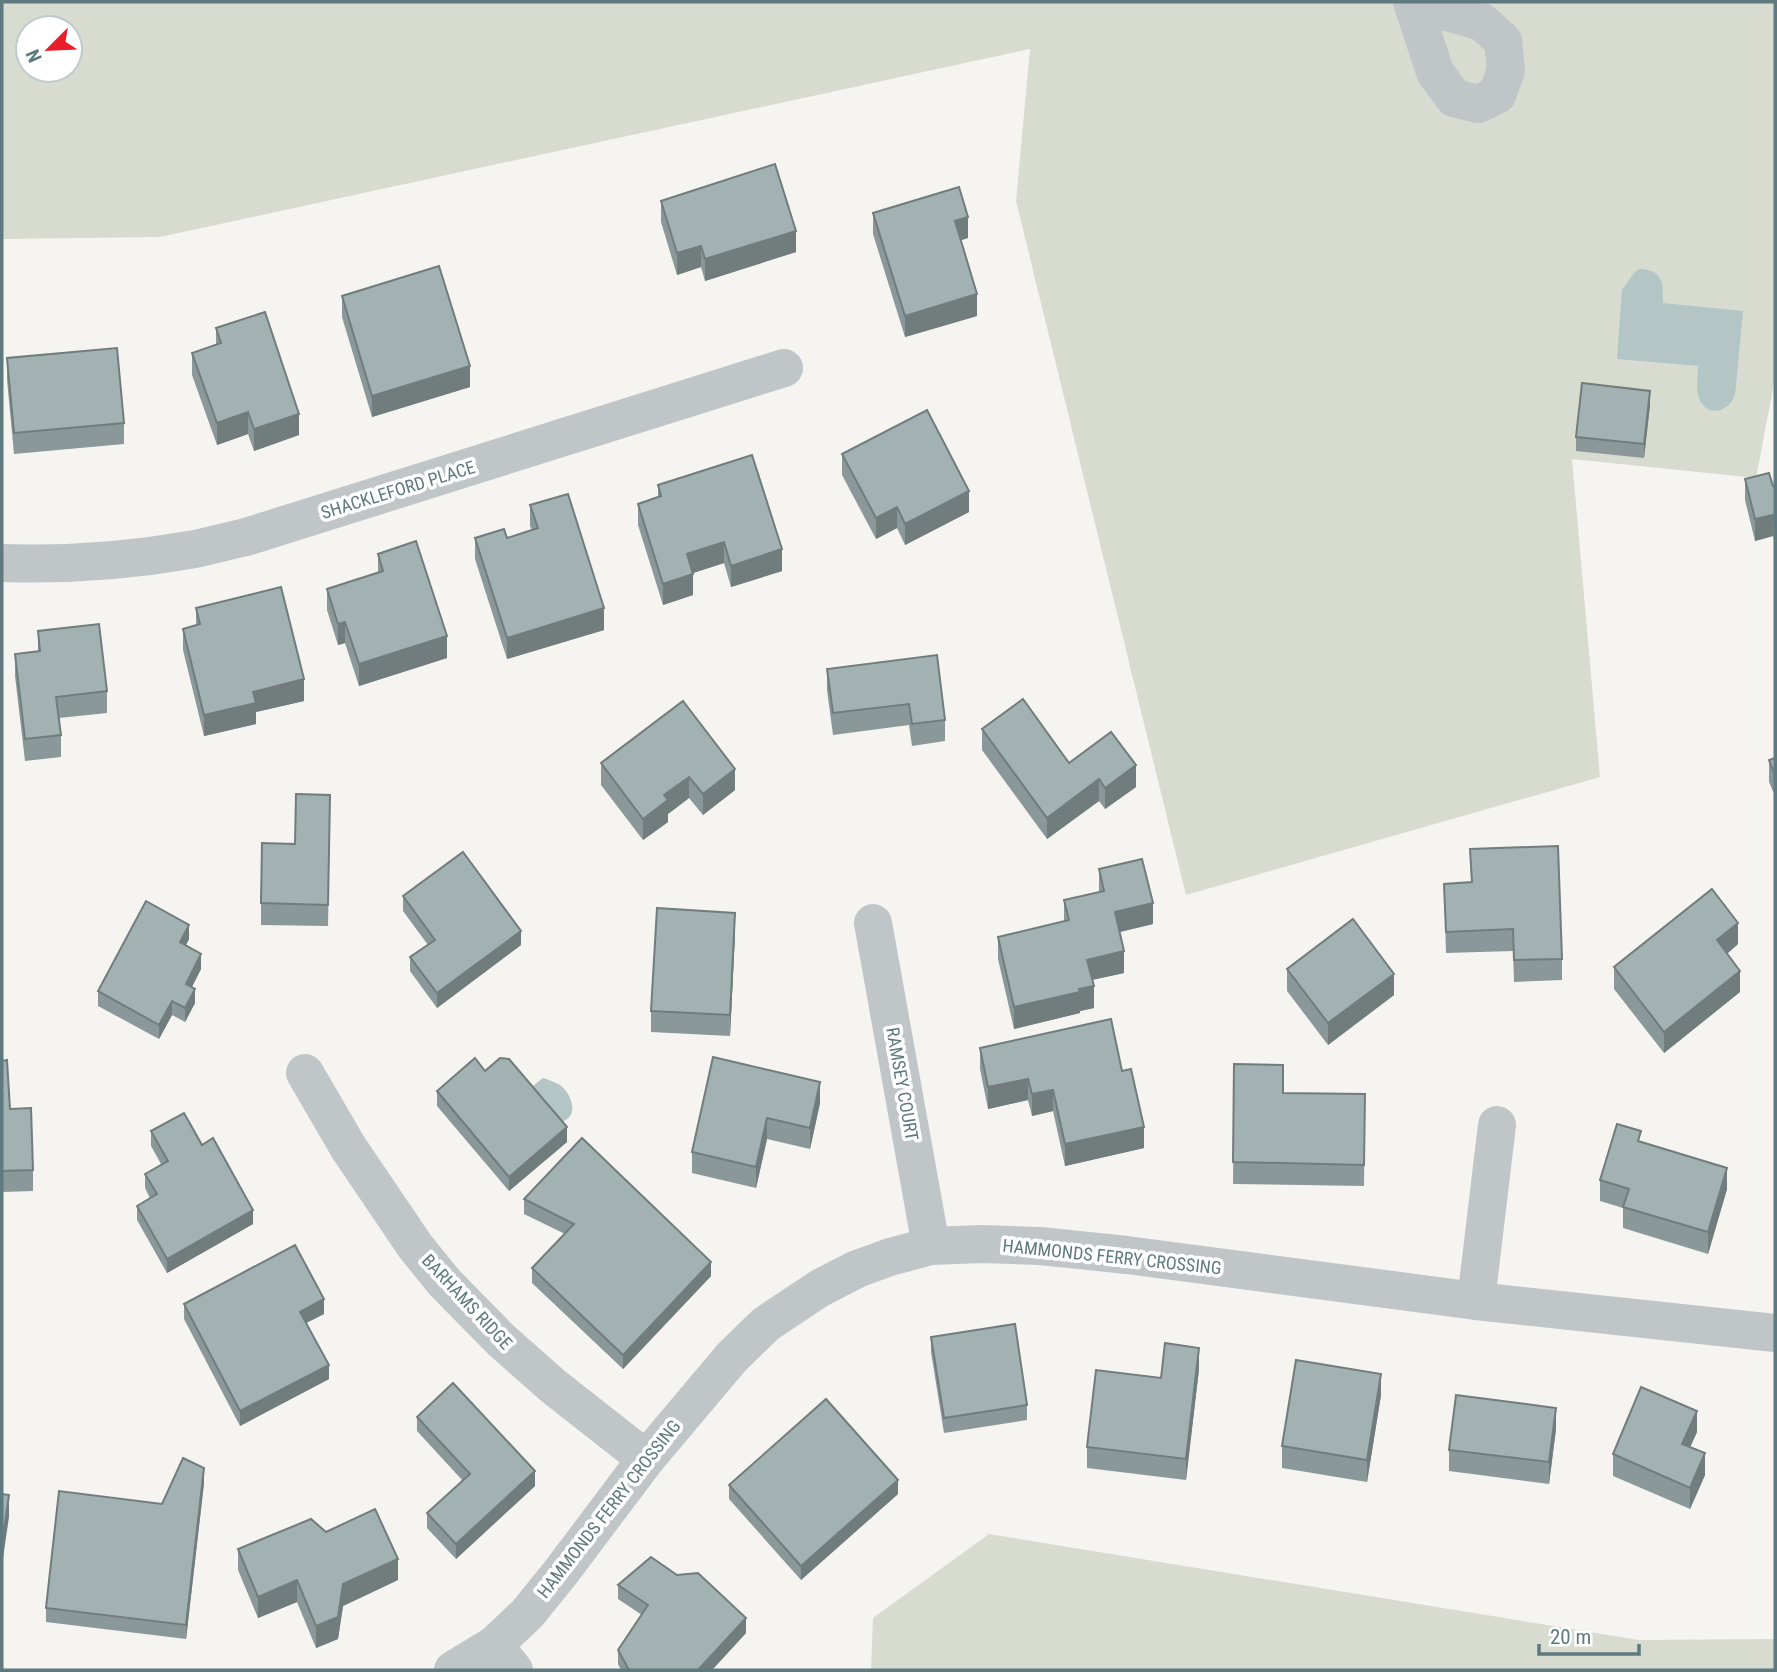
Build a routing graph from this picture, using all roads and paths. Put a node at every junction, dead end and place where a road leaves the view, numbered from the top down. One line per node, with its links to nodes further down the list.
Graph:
1 (784, 368): 2 (street, SHACKLEFORD PLACE)
2 (2, 564)
3 (873, 923): 6 (street, RAMSEY COURT)
4 (305, 1073): 9 (street, BARHAMS RIDGE)
5 (1497, 1125): 7 (street)
6 (931, 1246): 7 (street, HAMMONDS FERRY CROSSING); 9 (street, HAMMONDS FERRY CROSSING)
7 (1476, 1301): 8 (street, HAMMONDS FERRY CROSSING)
8 (1775, 1333)
9 (646, 1459): 10 (street, HAMMONDS FERRY CROSSING)
10 (504, 1658): 11 (street, HAMMONDS FERRY CROSSING)
11 (453, 1670)

